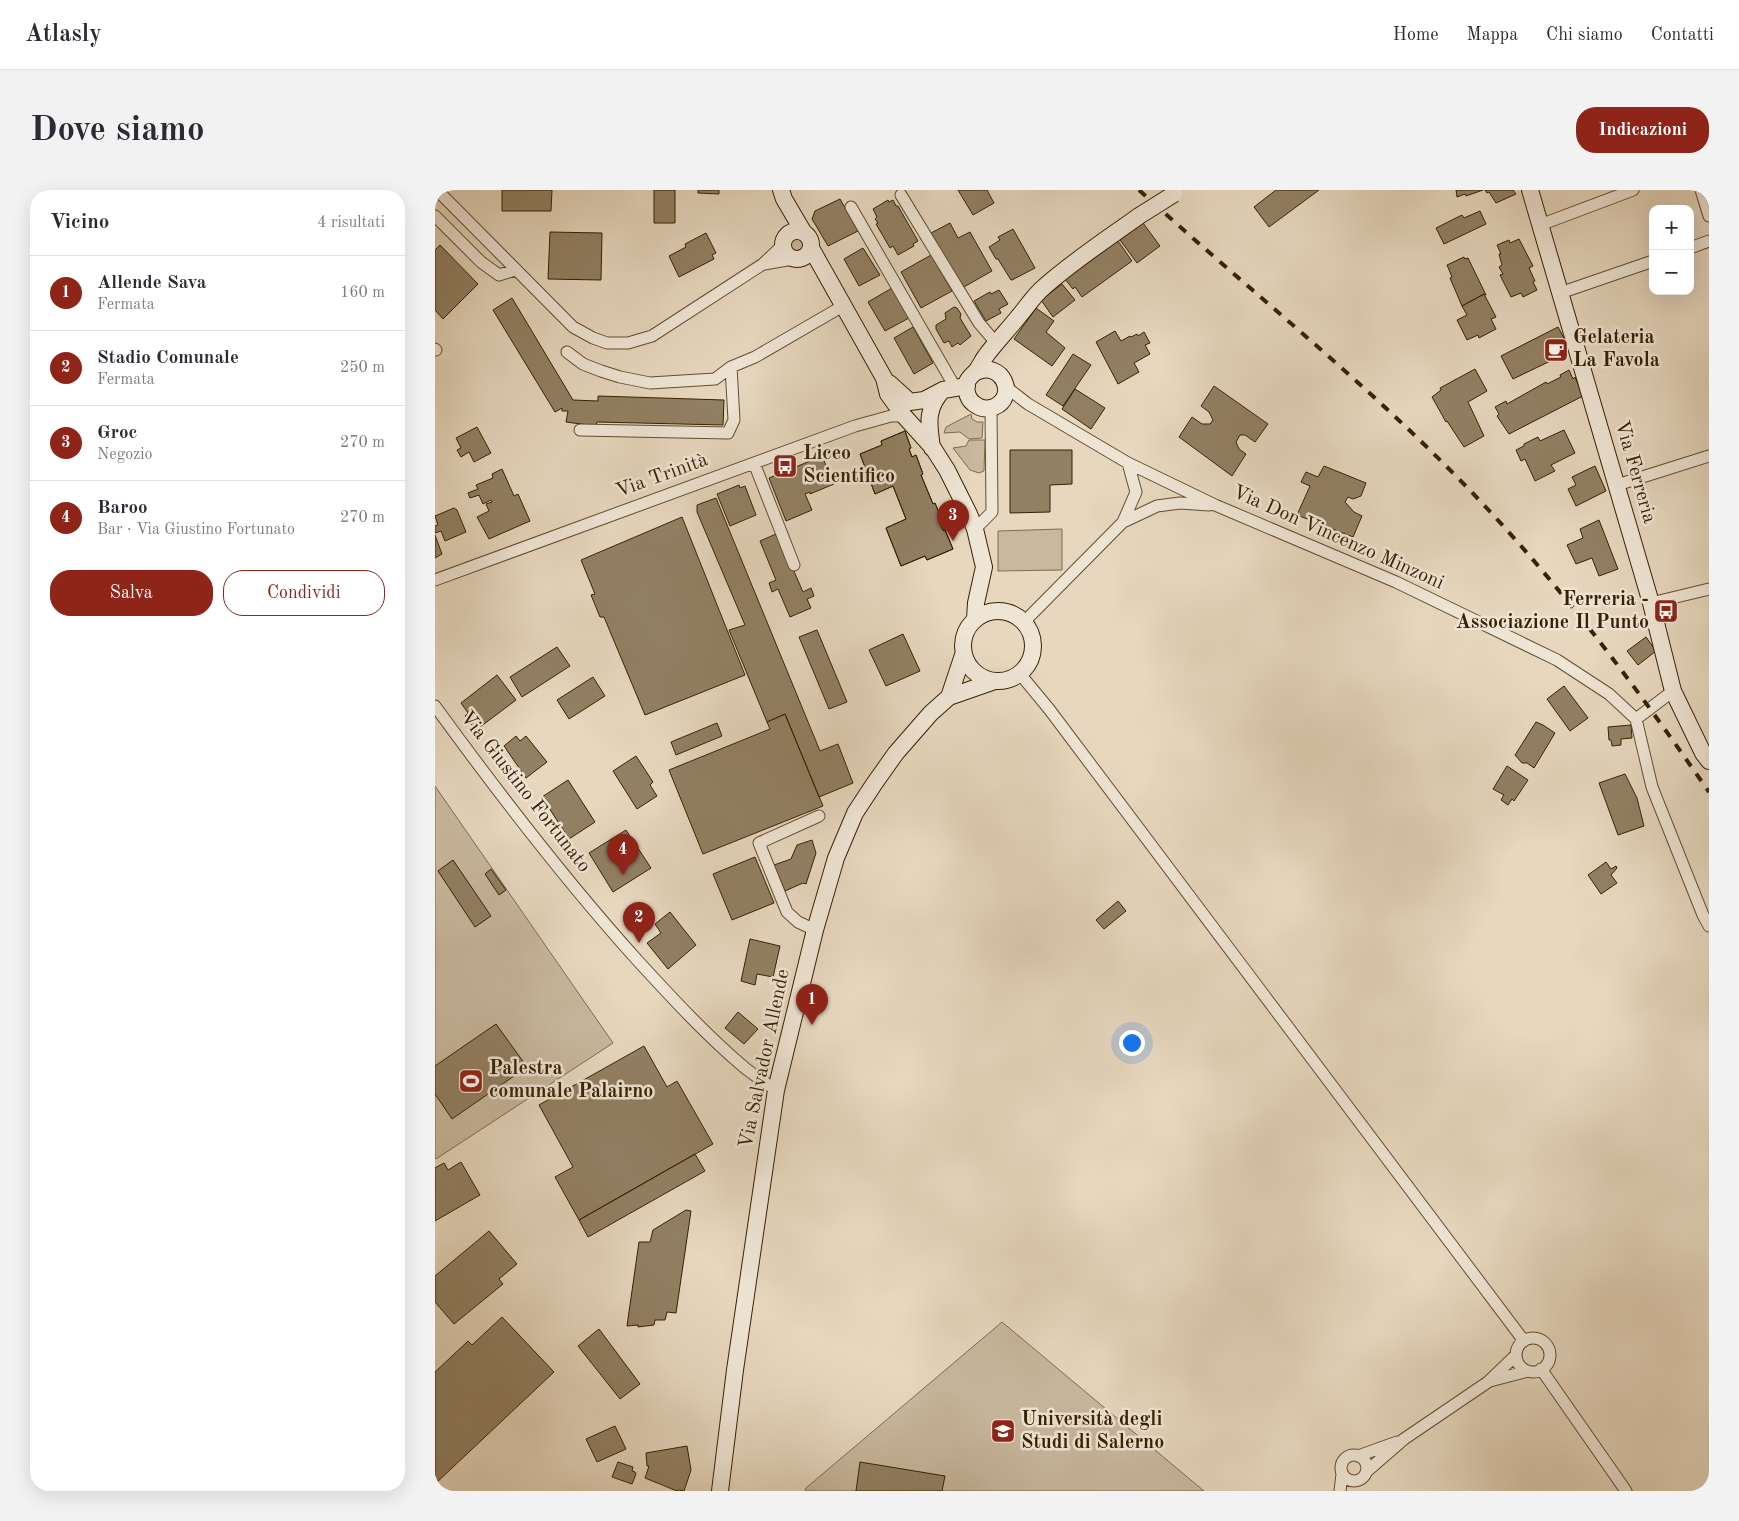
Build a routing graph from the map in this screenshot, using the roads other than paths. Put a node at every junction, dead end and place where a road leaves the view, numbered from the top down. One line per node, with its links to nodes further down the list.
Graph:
1 (437, 190): 8 (street)
2 (1530, 190): 13 (street, Via Ferreria)
3 (1633, 190): 13 (street)
4 (1701, 190): 12 (street)
5 (1177, 192): 26 (street, bridge)
6 (782, 194): 14 (street); 15 (street)
7 (901, 195): 26 (street)
8 (447, 200): 10 (street); 22 (street)
9 (851, 207): 32 (street)
10 (435, 211)
11 (435, 216): 22 (street)
12 (1709, 216)
13 (1540, 224): 24 (street, Via Ferreria)
14 (804, 233): 15 (street); 18 (street)
15 (784, 241): 19 (street); 21 (street)
16 (1709, 241): 17 (street)
17 (1694, 247)
18 (811, 248): 19 (street); 23 (street)
19 (795, 259): 21 (street); 23 (street)
20 (1649, 262): 24 (street)
21 (763, 264): 22 (street)
22 (515, 270)
23 (828, 280): 25 (street)
24 (1560, 293): 40 (street, Via Ferreria)
25 (843, 306): 28 (street); 31 (street)
26 (997, 344): 29 (street); 30 (street)
27 (567, 352): 28 (street)
28 (731, 366): 35 (street)
29 (976, 372): 30 (street); 32 (street)
30 (998, 372): 33 (street)
31 (884, 378): 32 (street); 34 (street)
32 (955, 388): 33 (street); 36 (street)
33 (999, 399): 39 (street, Via Don Vincenzo Minzoni); 43 (street)
34 (904, 416): 36 (street); 38 (street, Via Trinità)
35 (580, 430)
36 (933, 448): 43 (street)
37 (1709, 456): 40 (street)
38 (754, 463): 44 (street); 45 (street, Via Trinità)
39 (1129, 463): 41 (street, Via Don Vincenzo Minzoni); 42 (street)
40 (1617, 485): 47 (street, Via Ferreria)
41 (1215, 505): 42 (street, Via Don Vincenzo Minzoni); 56 (street, Via Don Vincenzo Minzoni)
42 (1123, 522): 49 (street)
43 (975, 529): 48 (street)
44 (794, 565)
45 (435, 580)
46 (1709, 589): 47 (street)
47 (1651, 603): 53 (street, Via Ferreria)
48 (975, 619): 49 (street); 50 (street)
49 (1024, 622): 51 (street)
50 (963, 655): 52 (street); 54 (street, Via Salvador Allende)
51 (1021, 674): 52 (street); 62 (street)
52 (992, 682): 54 (street, Via Salvador Allende)
53 (1673, 691): 56 (street); 57 (street, Via Ferreria)
54 (949, 697): 60 (street, Via Salvador Allende)
55 (435, 706): 61 (street, Via Giustino Fortunato)
56 (1636, 720): 59 (street)
57 (1709, 761)
58 (819, 816): 60 (street)
59 (1709, 926)
60 (815, 930): 61 (street, Via Salvador Allende)
61 (777, 1090): 69 (street, Via Salvador Allende)
62 (1524, 1341): 63 (street); 64 (street)
63 (1516, 1355): 65 (street); 66 (street)
64 (1541, 1369): 65 (street); 76 (street)
65 (1528, 1371): 66 (street)
66 (1489, 1382): 67 (street)
67 (1404, 1439): 68 (street); 71 (street)
68 (1358, 1456): 70 (street); 71 (street)
69 (722, 1469): 72 (street, Via Salvador Allende); 73 (street, Via Salvador Allende)
70 (1342, 1474): 71 (street); 74 (street)
71 (1364, 1474): 75 (street)
72 (720, 1491)
73 (729, 1491)
74 (1340, 1491)
75 (1357, 1491)
76 (1626, 1491)

